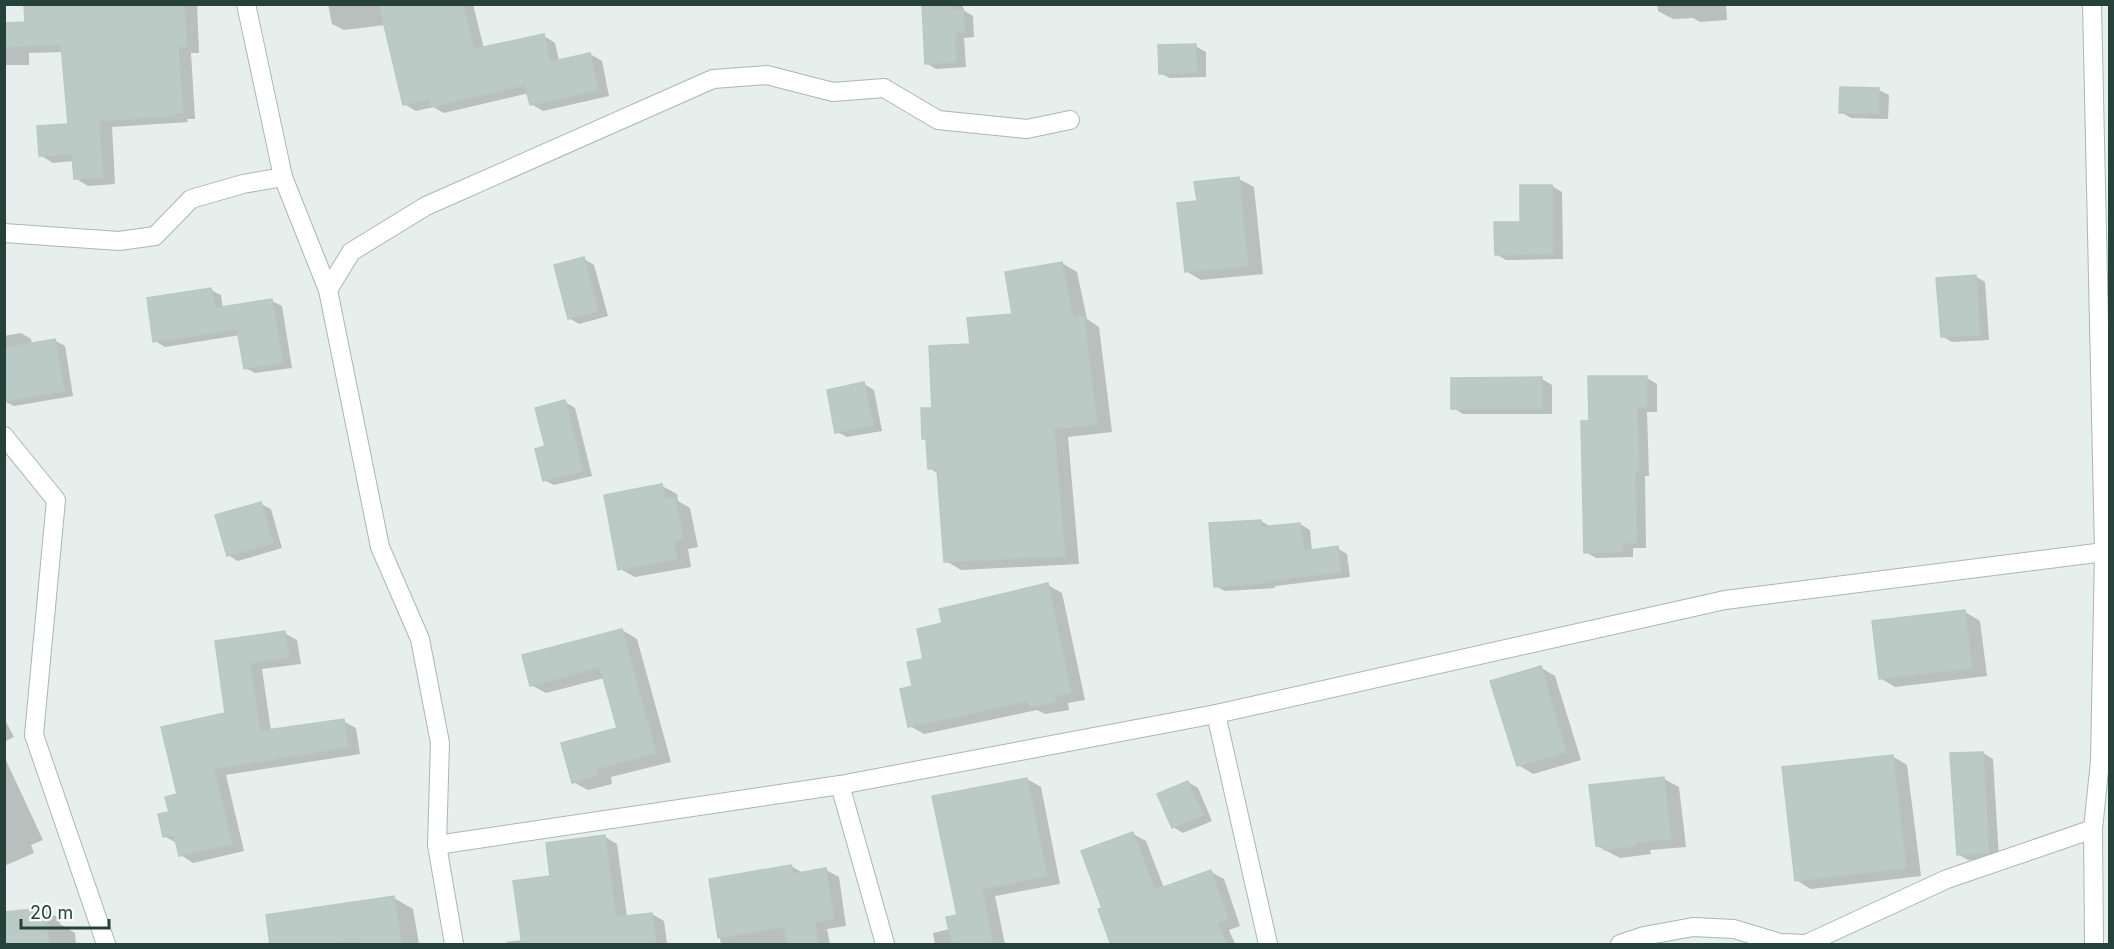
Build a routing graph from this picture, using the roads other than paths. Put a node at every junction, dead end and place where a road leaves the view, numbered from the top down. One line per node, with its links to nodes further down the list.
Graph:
1 (246, 4): 4 (street)
2 (2092, 4): 8 (street)
3 (1070, 120): 6 (street)
4 (283, 177): 5 (street); 6 (street)
5 (4, 233)
6 (327, 291): 13 (street)
7 (4, 436): 14 (street)
8 (2104, 552): 9 (street); 10 (street)
9 (1216, 714): 11 (street); 17 (street)
10 (2105, 759): 12 (street)
11 (840, 785): 13 (street); 16 (street)
12 (2093, 829): 18 (street); 19 (street)
13 (437, 845): 15 (street)
14 (106, 945)
15 (454, 945)
16 (885, 945)
17 (1268, 945)
18 (1620, 945)
19 (2094, 945)

